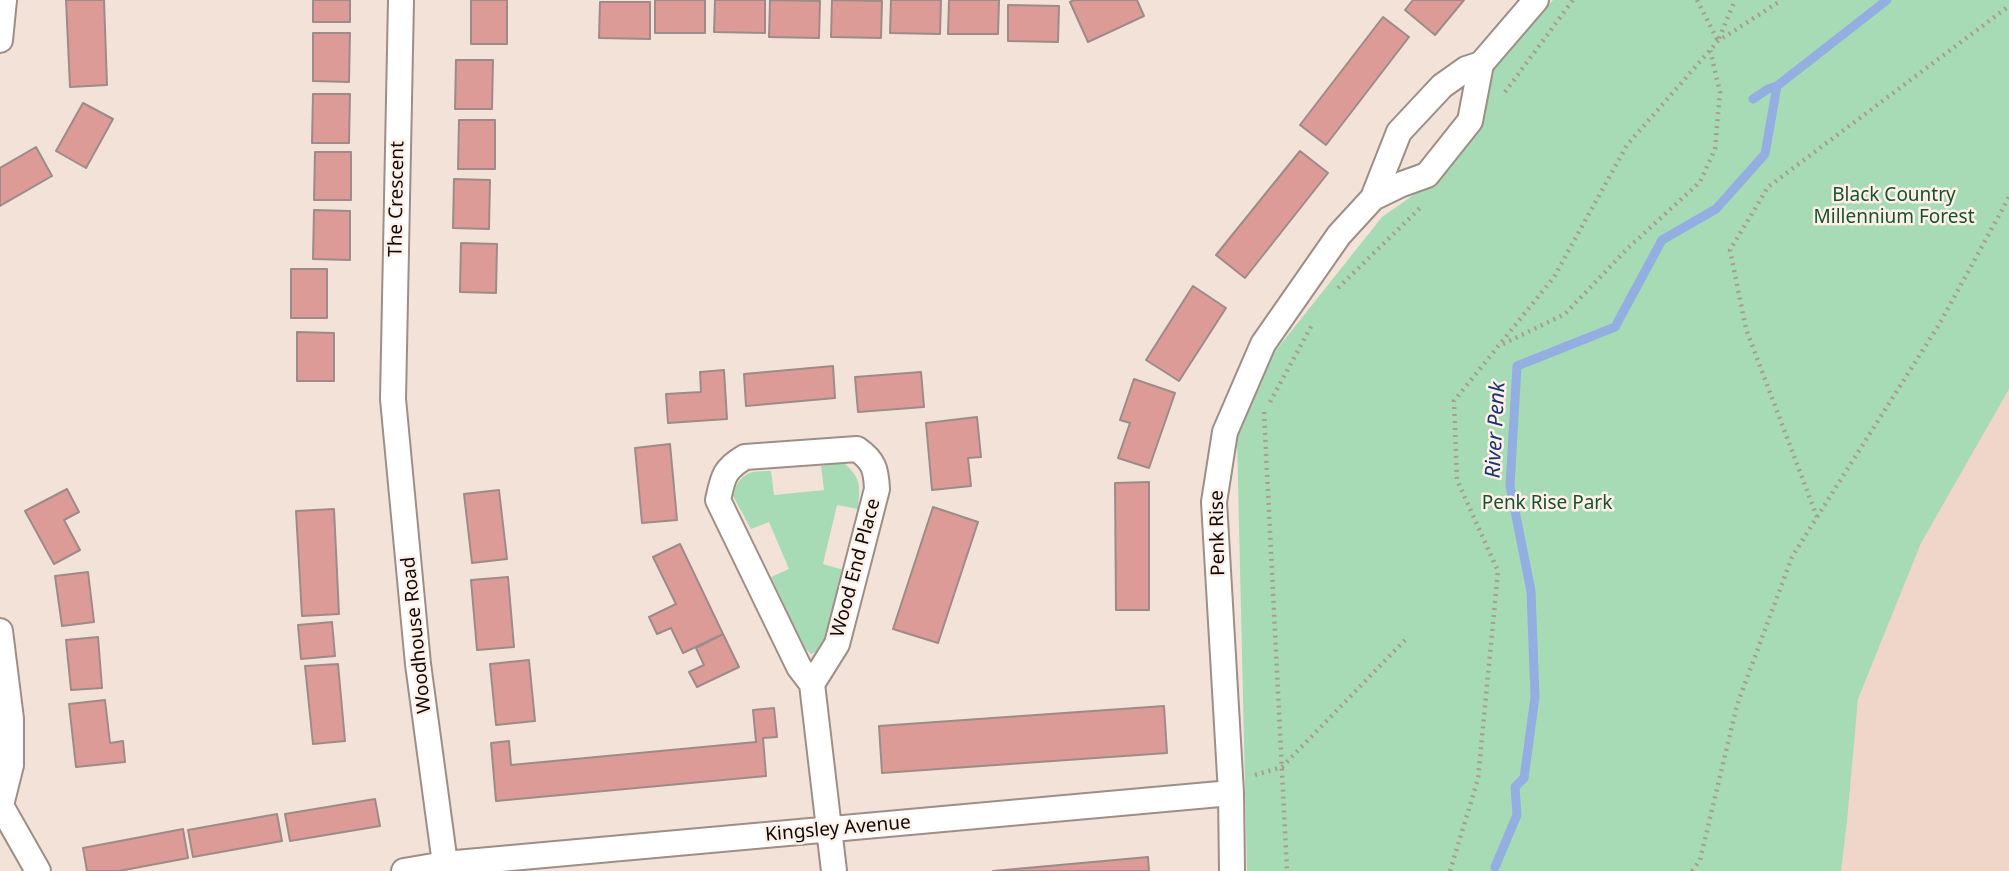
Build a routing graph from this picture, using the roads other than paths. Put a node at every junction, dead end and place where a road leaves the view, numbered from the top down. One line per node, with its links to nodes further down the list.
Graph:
1 (4, 0): 4 (street)
2 (401, 0): 7 (street, The Crescent)
3 (1536, 0): 5 (street, Penk Rise)
4 (0, 40)
5 (1481, 64): 6 (street, Penk Rise); 6 (street, Penk Rise)
6 (1373, 198): 10 (street, Penk Rise)
7 (393, 398): 13 (street, Woodhouse Road)
8 (0, 631): 11 (street)
9 (812, 684): 9 (street, Wood End Place); 12 (street, Wood End Place)
10 (1230, 787): 12 (street, Kingsley Avenue); 17 (street, Penk Rise)
11 (1, 805): 14 (street)
12 (830, 830): 13 (street, Kingsley Avenue); 16 (street, Wood End Place)
13 (446, 867): 15 (street, Kingsley Avenue)
14 (38, 871)
15 (404, 871)
16 (834, 871)
17 (1232, 871)

